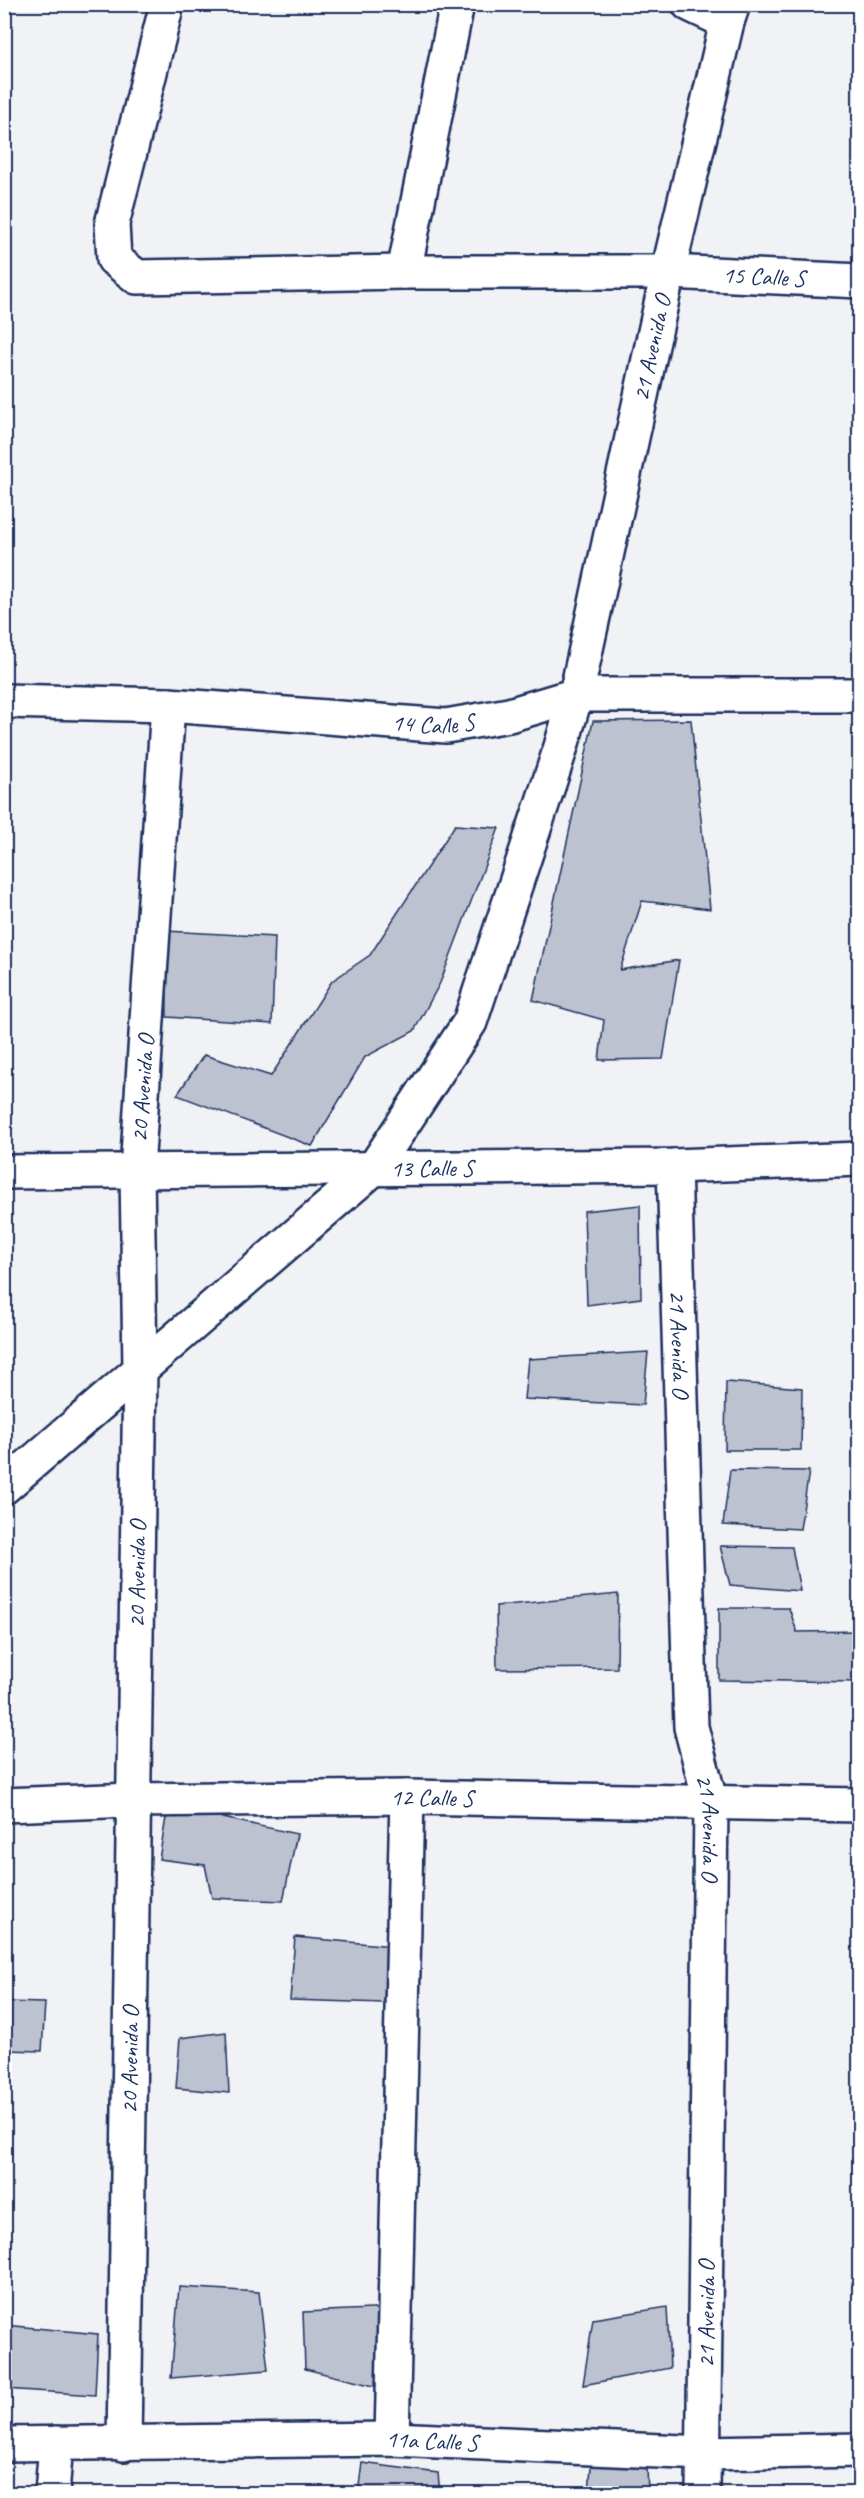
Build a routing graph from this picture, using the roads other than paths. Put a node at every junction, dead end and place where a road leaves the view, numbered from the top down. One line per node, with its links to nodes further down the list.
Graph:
1 (166, 4): 5 (street, 15 Calle S)
2 (457, 4): 5 (street)
3 (689, 4): 4 (street)
4 (730, 13): 6 (street, 21 Avenida O)
5 (404, 272): 6 (street, 15 Calle S)
6 (668, 272): 7 (street, 15 Calle S); 8 (street, 21 Avenida O)
7 (860, 281)
8 (576, 695): 9 (street, 14 Calle S); 11 (street, 14 Calle S); 14 (street, 21 Avenida O)
9 (860, 695)
10 (4, 701): 11 (street, 14 Calle S)
11 (168, 705): 15 (street, 20 Avenida O)
12 (860, 1159): 13 (street, 13 Calle S)
13 (674, 1166): 14 (street, 13 Calle S); 21 (street, 21 Avenida O)
14 (374, 1168): 15 (street, 13 Calle S); 17 (street, 21 Avenida O)
15 (138, 1170): 16 (street, 13 Calle S); 17 (street, 20 Avenida O)
16 (4, 1172)
17 (140, 1370): 18 (street, 21 Avenida O); 20 (street, 20 Avenida O)
18 (4, 1487)
19 (407, 1797): 20 (street, 12 Calle S); 21 (street, 12 Calle S); 24 (street)
20 (133, 1800): 22 (street, 12 Calle S); 27 (street, 20 Avenida O)
21 (711, 1804): 23 (street, 12 Calle S); 29 (street, 21 Avenida O)
22 (4, 1805)
23 (860, 1805)
24 (392, 2439): 27 (street, 11a Calle S); 29 (street, 11a Calle S)
25 (56, 2443): 26 (street, 11a Calle S); 27 (street, 11a Calle S); 30 (street)
26 (4, 2444)
27 (124, 2444)
28 (860, 2450): 29 (street, 11a Calle S)
29 (705, 2452): 31 (street, 21 Avenida O)
30 (52, 2493)
31 (703, 2493)

